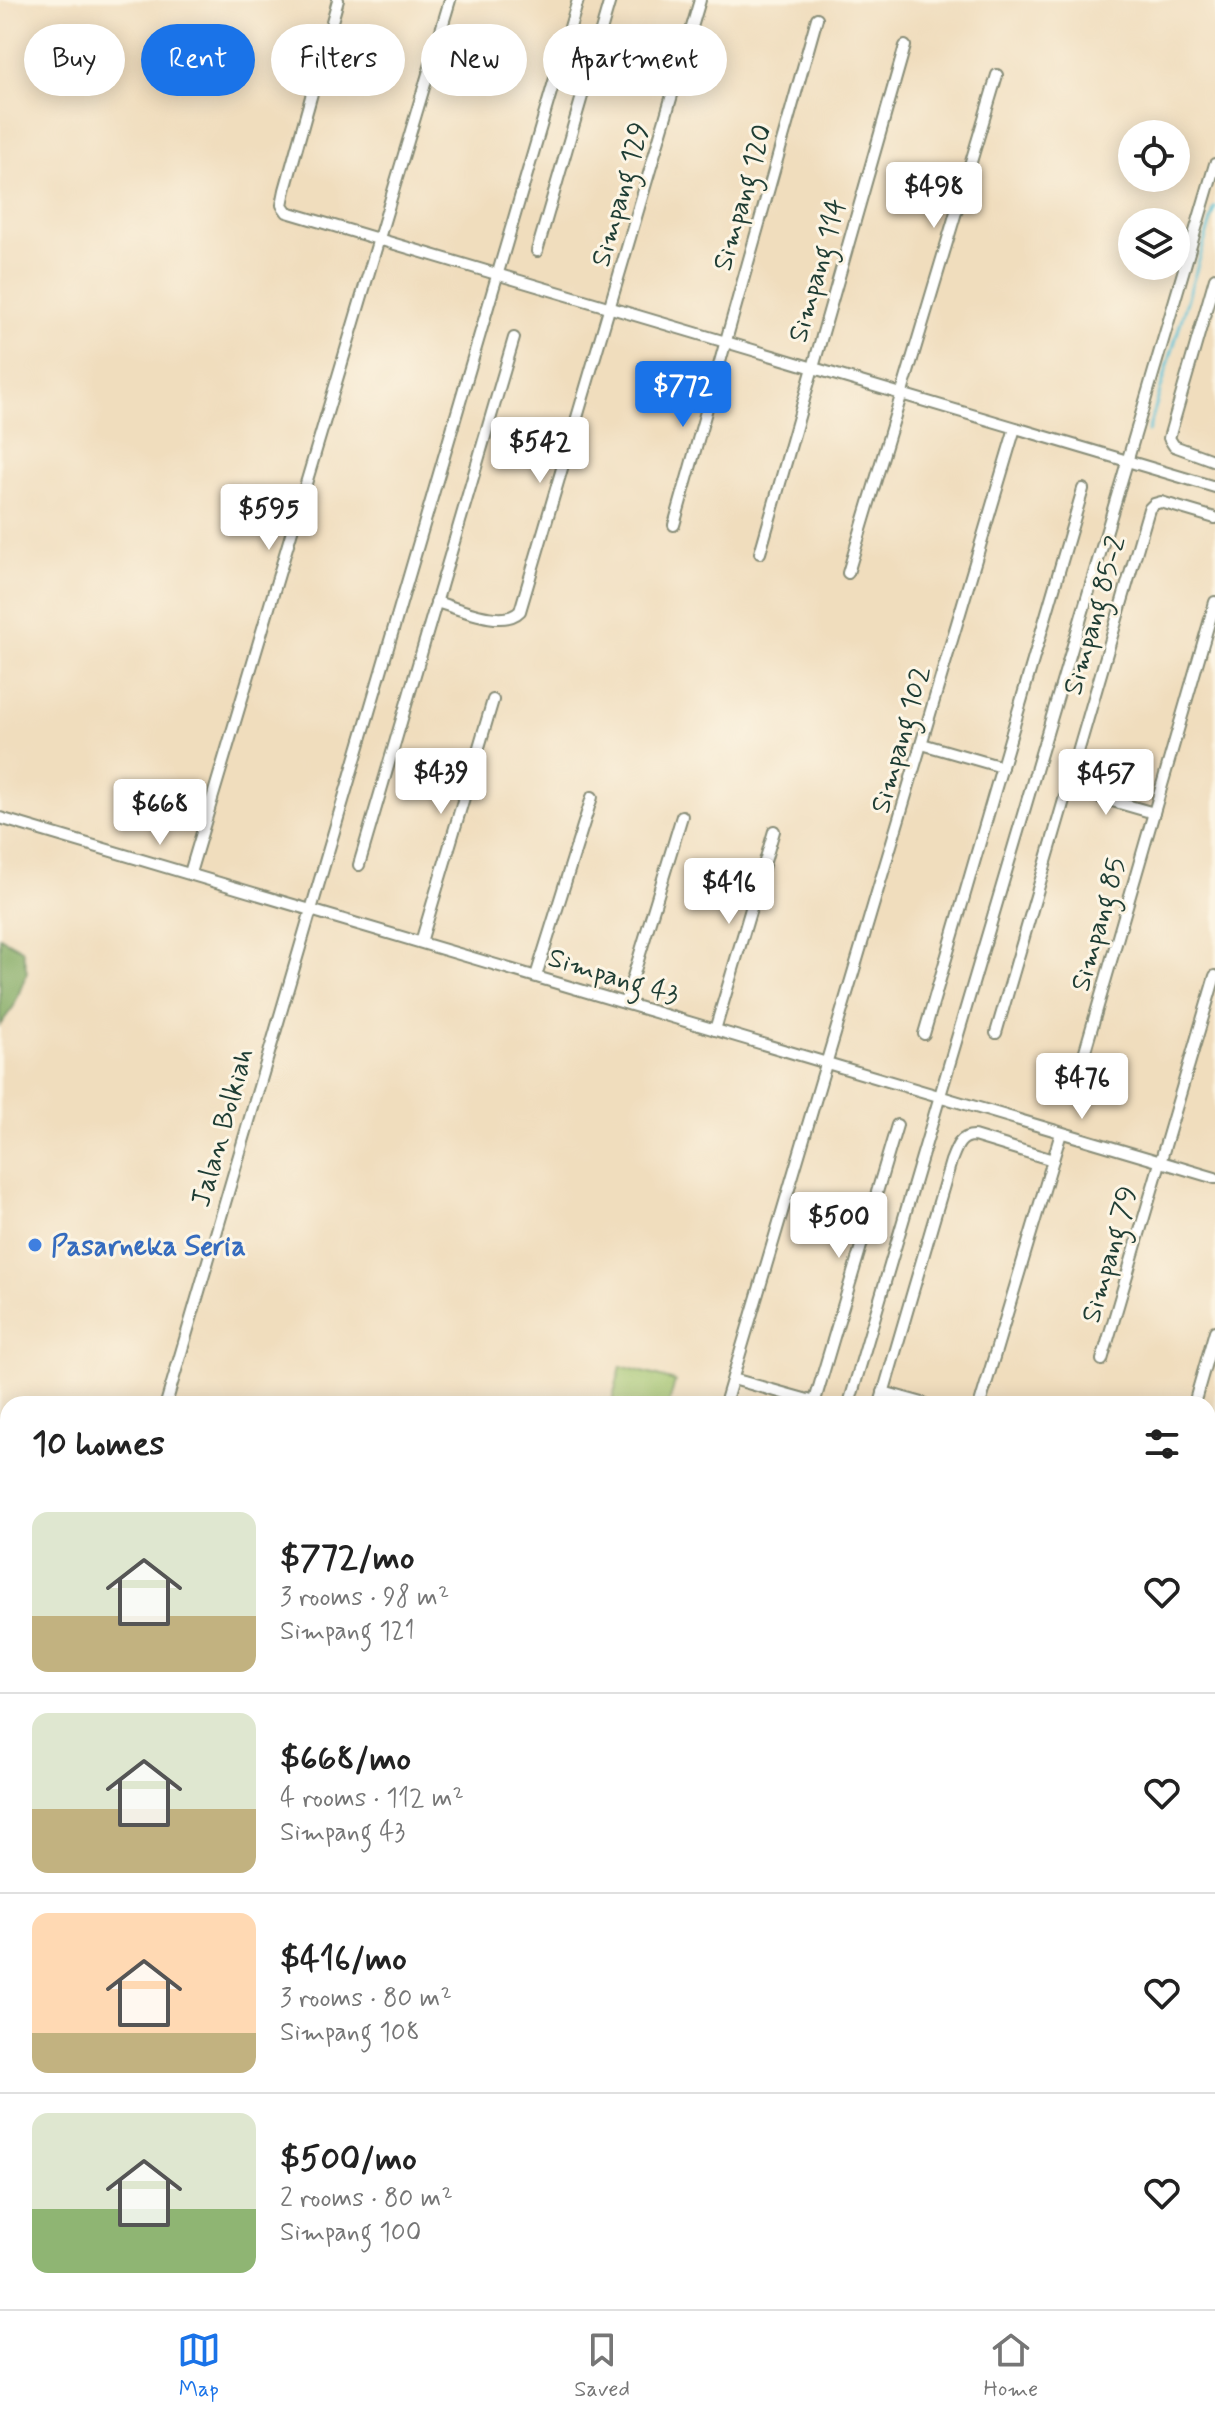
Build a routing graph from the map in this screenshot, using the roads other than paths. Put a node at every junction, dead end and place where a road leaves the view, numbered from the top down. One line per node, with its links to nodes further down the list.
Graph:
1 (338, 0): 10 (street)
2 (450, 0): 10 (street)
3 (578, 0): 12 (street, Jalan Bolkiah)
4 (610, 0): 11 (street)
5 (700, 0): 14 (street, Simpang 129)
6 (817, 18): 16 (street, Simpang 120)
7 (905, 46): 17 (street, Simpang 114)
8 (997, 75): 18 (street)
9 (1215, 164): 20 (street)
10 (380, 239): 12 (street); 40 (street)
11 (537, 251)
12 (497, 275): 14 (street); 41 (street, Jalan Bolkiah)
13 (1215, 278): 21 (street)
14 (610, 309): 16 (street); 28 (street, Simpang 129)
15 (514, 338): 28 (street)
16 (724, 342): 17 (street); 25 (street, Simpang 120)
17 (813, 368): 18 (street); 26 (street, Simpang 114)
18 (902, 395): 19 (street); 27 (street)
19 (1015, 428): 20 (street); 31 (street, Simpang 102)
20 (1129, 461): 22 (street); 51 (street)
21 (1215, 461)
22 (1215, 487)
23 (1083, 489): 32 (street)
24 (1215, 518): 33 (street, Simpang 85-2)
25 (674, 525)
26 (760, 553)
27 (848, 573)
28 (436, 602): 39 (street)
29 (1215, 602): 35 (street, Simpang 85)
30 (493, 700): 42 (street)
31 (922, 744): 32 (street); 49 (street, Simpang 102)
32 (1002, 767): 48 (street)
33 (1067, 788): 35 (street); 47 (street, Simpang 85-2)
34 (592, 797): 43 (street)
35 (1154, 813): 50 (street, Simpang 85)
36 (682, 816): 45 (street)
37 (0, 818): 40 (street, Simpang 43)
38 (774, 831): 46 (street)
39 (359, 865)
40 (190, 873): 41 (street, Simpang 43)
41 (310, 909): 42 (street, Simpang 43); 61 (street, Jalan Bolkiah)
42 (421, 942): 43 (street, Simpang 43)
43 (536, 976): 45 (street, Simpang 43)
44 (1215, 976): 55 (street, Simpang 79)
45 (625, 1003): 46 (street, Simpang 43)
46 (715, 1030): 49 (street, Simpang 43)
47 (996, 1033)
48 (924, 1034)
49 (826, 1063): 51 (street, Simpang 43); 59 (street, Simpang 102)
50 (1078, 1075)
51 (939, 1097): 53 (street, Simpang 43); 65 (street)
52 (897, 1125): 64 (street)
53 (1061, 1133): 54 (street); 55 (street, Simpang 43)
54 (1053, 1160): 60 (street); 68 (street)
55 (1160, 1162): 56 (street, Simpang 43); 58 (street, Simpang 79)
56 (1215, 1178)
57 (1215, 1331): 69 (street)
58 (1102, 1360)
59 (733, 1379): 62 (street, Simpang 102); 63 (street)
60 (883, 1392): 66 (street); 67 (street)
61 (168, 1396)
62 (728, 1396)
63 (790, 1396)
64 (816, 1396)
65 (851, 1396)
66 (882, 1396)
67 (897, 1396)
68 (982, 1396)
69 (1196, 1396)

